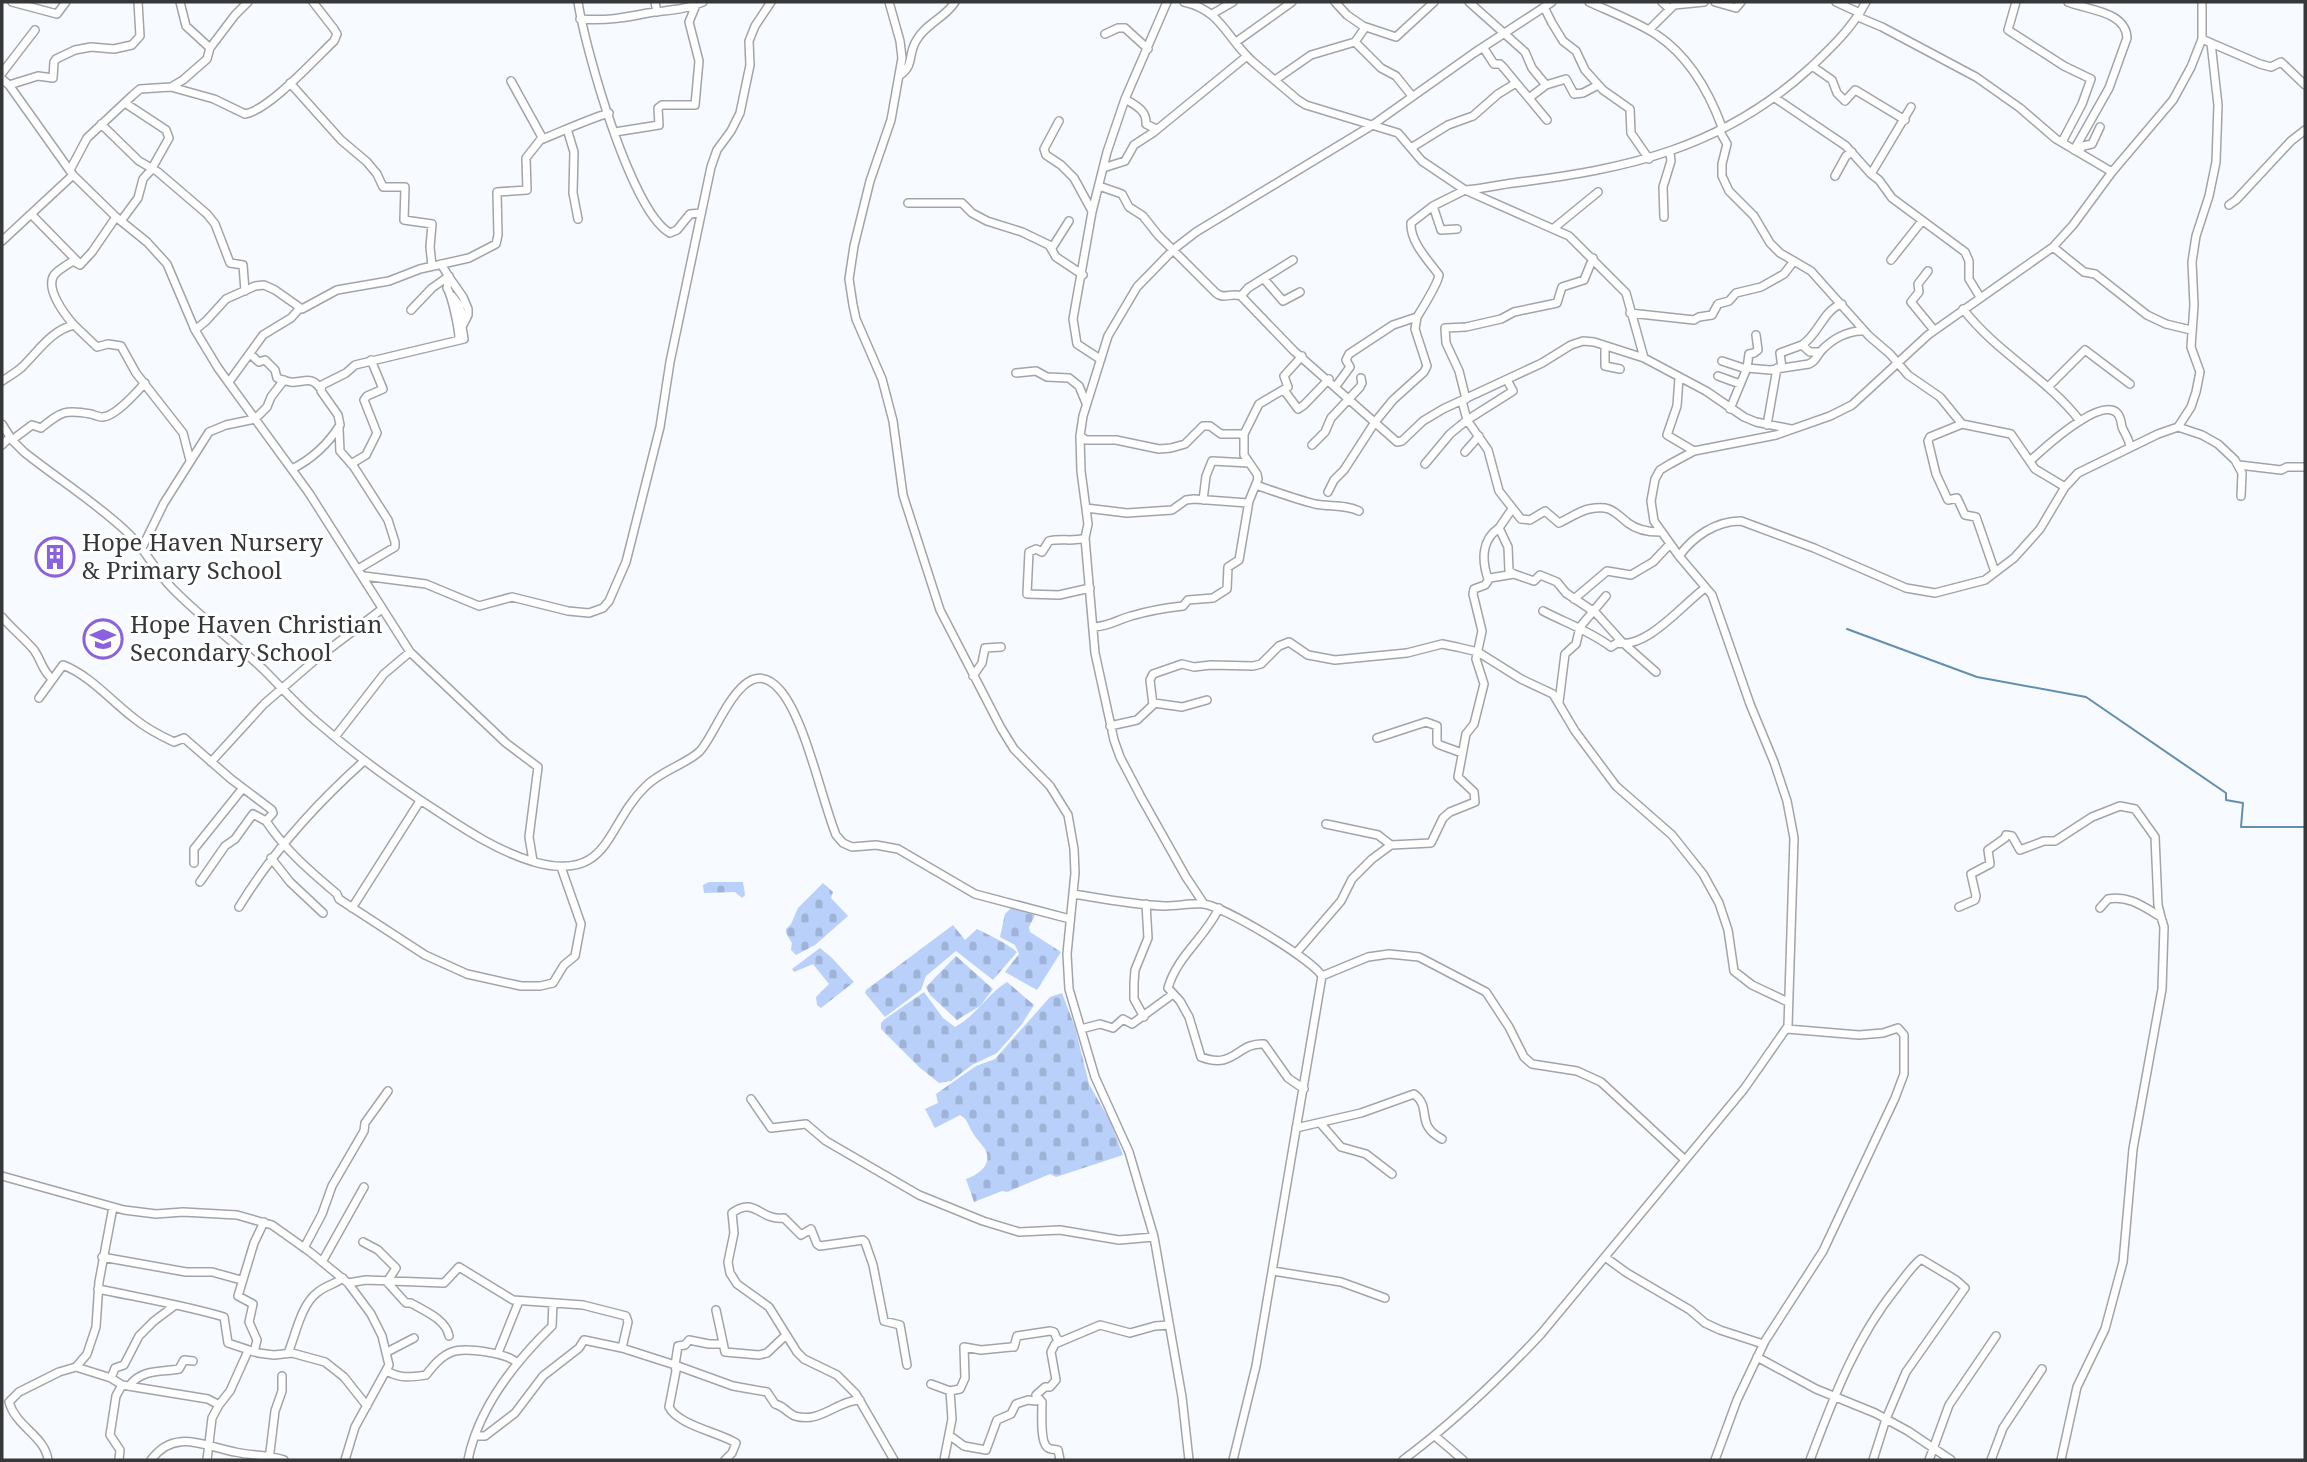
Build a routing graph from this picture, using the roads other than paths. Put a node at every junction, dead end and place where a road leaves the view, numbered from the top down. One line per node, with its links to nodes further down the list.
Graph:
1 (12, 2): 2 (street)
2 (66, 2)
3 (138, 2): 58 (street)
4 (180, 2): 47 (street)
5 (248, 2): 47 (street)
6 (313, 2): 56 (street)
7 (578, 2): 36 (street)
8 (655, 2): 33 (street)
9 (889, 2): 52 (street)
10 (955, 2): 52 (street)
11 (1167, 2): 48 (street)
12 (1184, 2): 34 (street)
13 (1233, 2): 34 (street)
14 (1292, 2): 43 (street)
15 (1335, 2): 37 (street)
16 (1434, 2): 37 (street)
17 (1469, 2): 40 (street)
18 (1552, 2): 31 (street)
19 (1589, 2): 39 (street)
20 (1662, 2): 32 (street)
21 (1704, 2): 32 (street)
22 (1715, 2): 23 (street)
23 (1741, 2)
24 (1836, 2): 35 (street)
25 (1866, 2): 35 (street)
26 (2016, 2): 82 (street)
27 (2067, 2): 84 (street)
28 (2202, 2): 42 (street)
29 (700, 3): 33 (street); 80 (street)
30 (770, 3): 101 (street)
31 (1544, 7): 40 (street); 60 (street)
32 (1670, 9): 39 (street)
33 (657, 12): 36 (street)
34 (1212, 14): 43 (street)
35 (1859, 15): 50 (street); 82 (street)
36 (580, 19): 69 (street)
37 (1363, 26): 44 (street)
38 (35, 30): 51 (street)
39 (1649, 30): 76 (street)
40 (1506, 33): 46 (street); 59 (street)
41 (1105, 34): 48 (street)
42 (2202, 39): 45 (street); 91 (street)
43 (1236, 42): 49 (street)
44 (1354, 42): 54 (street); 63 (street)
45 (2211, 43): 61 (street); 141 (street)
46 (1483, 47): 57 (street); 63 (street)
47 (210, 48): 62 (street)
48 (1148, 49): 66 (street)
49 (1247, 55): 54 (street); 77 (street)
50 (1812, 66): 64 (street); 71 (street)
51 (2, 73)
52 (900, 75): 238 (street)
53 (2, 79): 58 (street)
54 (1275, 80): 74 (street)
55 (511, 81): 81 (street)
56 (290, 83): 62 (street); 120 (street)
57 (1516, 83): 65 (street); 83 (street)
58 (9, 85): 90 (street)
59 (1546, 85): 60 (street); 65 (street)
60 (1598, 85): 87 (street)
61 (2305, 85)
62 (171, 87): 67 (street)
63 (1412, 96): 74 (street)
64 (1775, 97): 76 (street); 85 (street)
65 (1529, 98): 70 (street)
66 (1125, 100): 77 (street); 88 (street)
67 (125, 103): 73 (street); 89 (street)
68 (1911, 107): 71 (street)
69 (609, 113): 78 (street); 80 (street)
70 (1547, 120)
71 (1905, 120): 92 (street)
72 (1059, 121): 100 (street)
73 (101, 124): 89 (street); 90 (street)
74 (1371, 126): 83 (street); 113 (street)
75 (2100, 127): 84 (street)
76 (1721, 128): 86 (street); 117 (street)
77 (1156, 129): 88 (street)
78 (567, 130): 81 (street); 105 (street)
79 (2305, 130): 98 (street)
80 (615, 132): 101 (street)
81 (541, 139): 118 (street)
82 (2062, 142): 84 (street)
83 (1411, 148): 95 (street)
84 (2076, 151): 91 (street)
85 (1852, 152): 92 (street); 93 (street)
86 (1670, 153): 87 (street); 103 (street)
87 (1649, 159): 95 (street)
88 (1103, 168): 94 (street)
89 (151, 170): 104 (street); 125 (street)
90 (71, 172): 102 (street); 104 (street)
91 (2112, 172): 112 (street)
92 (1871, 174): 107 (street)
93 (1835, 176)
94 (1099, 186): 100 (street); 113 (street)
95 (1465, 190): 99 (street); 108 (street)
96 (1598, 192): 108 (street)
97 (908, 203): 111 (street)
98 (2229, 205)
99 (1433, 206): 109 (street); 135 (street)
100 (1092, 212): 122 (street)
101 (701, 213): 220 (street)
102 (31, 214): 110 (street); 119 (street)
103 (1664, 217)
104 (119, 219): 119 (street); 138 (street)
105 (578, 219)
106 (1069, 221): 111 (street)
107 (1922, 221): 116 (street); 129 (street)
108 (1554, 228): 114 (street)
109 (1457, 229)
110 (2, 241)
111 (1052, 247): 122 (street)
112 (2053, 247): 129 (street); 141 (street)
113 (1174, 249): 128 (street); 150 (street)
114 (1592, 258): 134 (street); 174 (street)
115 (1293, 260): 124 (street)
116 (1891, 260)
117 (1794, 261): 130 (street); 134 (street)
118 (441, 264): 120 (street); 123 (street)
119 (80, 265): 137 (street)
120 (432, 267): 131 (street)
121 (1928, 271): 139 (street)
122 (1083, 275): 150 (street)
123 (449, 277): 127 (street); 133 (street); 136 (street)
124 (1264, 279): 126 (street); 128 (street)
125 (245, 291): 131 (street); 138 (street)
126 (1300, 292)
127 (452, 296): 136 (street); 143 (street)
128 (1241, 296): 148 (street)
129 (1980, 297): 132 (street)
130 (1842, 304): 140 (street); 144 (street)
131 (300, 308): 147 (street)
132 (1963, 309): 139 (street); 170 (street)
133 (411, 310)
134 (1630, 313): 149 (street)
135 (1417, 317): 169 (street); 180 (street)
136 (464, 322): 143 (street)
137 (74, 325): 164 (street); 166 (street)
138 (195, 330): 165 (street)
139 (1934, 330): 153 (street)
140 (1864, 331): 146 (street); 153 (street)
141 (2191, 331): 185 (street)
142 (1756, 335): 154 (street)
143 (459, 340): 151 (street)
144 (1802, 345): 146 (street); 155 (street)
145 (1605, 346): 149 (street); 156 (street); 163 (street)
146 (1820, 352): 155 (street)
147 (250, 354): 162 (street); 165 (street)
148 (1302, 356): 161 (street); 172 (street)
149 (1644, 358): 160 (street)
150 (1100, 359): 175 (street)
151 (371, 360): 171 (street); 199 (street)
152 (1721, 361): 154 (street)
153 (1897, 362): 182 (street); 186 (street)
154 (1747, 368): 155 (street); 167 (street)
155 (1780, 368): 183 (street)
156 (1620, 369)
157 (1016, 373): 175 (street)
158 (1718, 376): 167 (street)
159 (1361, 378): 173 (street)
160 (1679, 378): 176 (street); 195 (street)
161 (1329, 379): 169 (street); 172 (street)
162 (284, 380): 171 (street); 177 (street)
163 (1507, 380): 174 (street); 178 (street)
164 (2, 381)
165 (229, 382): 177 (street)
166 (145, 383): 190 (street); 196 (street)
167 (1740, 384): 176 (street)
168 (2130, 384): 170 (street)
169 (1336, 386): 173 (street)
170 (2048, 387): 179 (street)
171 (320, 388): 184 (street)
172 (1284, 390): 187 (street)
173 (1350, 399): 180 (street); 192 (street)
174 (1464, 400): 178 (street); 180 (street)
175 (1086, 404): 188 (street)
176 (1730, 409): 183 (street)
177 (255, 419): 196 (street); 203 (street)
178 (1467, 420): 189 (street); 200 (street)
179 (2080, 421): 193 (street); 197 (street)
180 (1376, 422): 206 (street)
181 (2, 424): 190 (street)
182 (1962, 424): 197 (street); 219 (street)
183 (1768, 425): 186 (street)
184 (338, 427): 199 (street); 203 (street)
185 (2178, 427): 193 (street); 201 (street)
186 (1793, 430): 195 (street)
187 (1244, 434): 188 (street); 198 (street)
188 (1080, 436): 210 (street)
189 (1479, 436): 194 (street); 211 (street)
190 (11, 438): 191 (street); 217 (street)
191 (2, 445)
192 (1312, 445)
193 (2130, 447): 205 (street)
194 (1465, 452)
195 (1694, 452): 214 (street)
196 (190, 460): 217 (street)
197 (2030, 461): 205 (street)
198 (1250, 463): 204 (street); 208 (street)
199 (351, 464): 220 (street)
200 (1425, 464)
201 (2239, 465): 202 (street); 207 (street)
202 (2305, 467)
203 (292, 469): 220 (street)
204 (1256, 485): 209 (street); 212 (street)
205 (2065, 487): 219 (street)
206 (1328, 492)
207 (2241, 496)
208 (1203, 500): 209 (street); 210 (street)
209 (1248, 503): 231 (street)
210 (1086, 508): 215 (street)
211 (1512, 509): 213 (street); 214 (street)
212 (1359, 512)
213 (1499, 528): 221 (street); 222 (street)
214 (1660, 532): 216 (street)
215 (1085, 538): 223 (street); 223 (street)
216 (1670, 544): 218 (street); 226 (street)
217 (142, 548): 240 (street)
218 (1679, 556): 219 (street); 224 (street)
219 (1997, 571)
220 (361, 572): 227 (street)
221 (1514, 574): 222 (street); 226 (street)
222 (1488, 579): 236 (street)
223 (1090, 588): 231 (street)
224 (1705, 588): 233 (street); 276 (street)
225 (1606, 596): 229 (street)
226 (1574, 599): 229 (street)
227 (382, 609): 235 (street); 240 (street)
228 (1543, 611): 232 (street)
229 (1594, 612): 232 (street); 233 (street)
230 (2, 617): 239 (street)
231 (1093, 627): 245 (street)
232 (1580, 627): 233 (street); 243 (street)
233 (1627, 645): 237 (street)
234 (1002, 647): 238 (street)
235 (410, 652): 246 (street); 258 (street)
236 (1478, 652): 243 (street); 244 (street); 248 (street)
237 (1656, 672)
238 (973, 676): 262 (street)
239 (51, 679): 241 (street); 250 (street)
240 (281, 689): 246 (street); 250 (street)
241 (39, 698)
242 (1207, 700): 244 (street)
243 (1559, 702): 276 (street)
244 (1154, 703): 245 (street)
245 (1110, 726): 264 (street)
246 (335, 737): 249 (street)
247 (1377, 738): 248 (street)
248 (1462, 753): 255 (street)
249 (365, 761): 252 (street); 256 (street)
250 (211, 762): 251 (street)
251 (243, 788): 253 (street); 259 (street)
252 (420, 801): 258 (street); 267 (street)
253 (266, 821): 256 (street); 261 (street)
254 (1326, 824): 255 (street)
255 (1391, 845): 273 (street)
256 (283, 846): 257 (street); 267 (street)
257 (271, 858): 265 (street); 270 (street)
258 (533, 862): 260 (street)
259 (194, 863)
260 (562, 867): 267 (street); 272 (street)
261 (200, 882)
262 (1074, 894): 263 (street); 272 (street)
263 (1146, 904): 264 (street); 277 (street)
264 (1204, 904): 268 (street)
265 (239, 906)
266 (1959, 907): 271 (street)
267 (352, 908)
268 (1219, 908): 273 (street); 275 (street)
269 (2100, 908): 271 (street)
270 (323, 913)
271 (2161, 917): 367 (street)
272 (1070, 919): 278 (street)
273 (1297, 952): 274 (street)
274 (1322, 976): 280 (street); 286 (street)
275 (1173, 994): 277 (street); 280 (street)
276 (1788, 1002): 279 (street)
277 (1144, 1017): 278 (street)
278 (1081, 1028): 292 (street)
279 (1787, 1029): 286 (street); 315 (street)
280 (1304, 1089): 284 (street)
281 (388, 1091): 294 (street)
282 (751, 1099): 292 (street)
283 (1321, 1124): 284 (street); 285 (street); 287 (street)
284 (1296, 1128): 298 (street)
285 (1442, 1139)
286 (1684, 1160): 295 (street)
287 (1392, 1174)
288 (2, 1176): 290 (street)
289 (364, 1187): 297 (street)
290 (113, 1207): 291 (street); 296 (street)
291 (264, 1222): 294 (street); 299 (street)
292 (1154, 1237): 308 (street)
293 (363, 1242): 301 (street)
294 (304, 1248): 297 (street)
295 (1605, 1256): 315 (street); 342 (street)
296 (103, 1257): 299 (street); 302 (street)
297 (322, 1262): 300 (street)
298 (1273, 1271): 303 (street); 358 (street)
299 (241, 1280): 317 (street)
300 (345, 1280): 301 (street); 318 (street); 319 (street)
301 (387, 1282): 304 (street); 310 (street)
302 (99, 1289): 306 (street); 326 (street)
303 (1385, 1298)
304 (519, 1301): 305 (street); 320 (street)
305 (553, 1303): 316 (street); 323 (street)
306 (174, 1306): 317 (street); 330 (street)
307 (716, 1310): 314 (street)
308 (1169, 1325): 313 (street); 357 (street)
309 (786, 1335): 314 (street); 325 (street); 336 (street)
310 (449, 1336)
311 (1996, 1336): 344 (street)
312 (414, 1338): 318 (street)
313 (1061, 1341): 333 (street); 334 (street)
314 (722, 1344): 324 (street)
315 (1763, 1344): 321 (street)
316 (622, 1348): 324 (street); 341 (street)
317 (251, 1352): 319 (street); 337 (street)
318 (387, 1352): 328 (street)
319 (288, 1353): 338 (street)
320 (498, 1353): 323 (street); 328 (street)
321 (1757, 1356): 335 (street); 361 (street)
322 (193, 1361): 332 (street)
323 (517, 1363): 341 (street)
324 (675, 1365): 336 (street); 353 (street)
325 (907, 1365)
326 (76, 1367): 330 (street); 346 (street)
327 (2042, 1370): 366 (street)
328 (387, 1371): 338 (street)
329 (282, 1376): 345 (street)
330 (111, 1378): 332 (street)
331 (931, 1384): 333 (street)
332 (126, 1385): 337 (street); 347 (street)
333 (950, 1391): 340 (street)
334 (1037, 1397): 340 (street); 356 (street)
335 (1834, 1397): 339 (street); 339 (street); 362 (street)
336 (860, 1400): 354 (street)
337 (219, 1405): 343 (street)
338 (367, 1406): 351 (street)
339 (1886, 1419): 344 (street); 363 (street)
340 (950, 1435): 355 (street)
341 (476, 1436): 352 (street)
342 (1435, 1436): 359 (street); 360 (street)
343 (208, 1444): 345 (street); 348 (street); 349 (street)
344 (1934, 1448): 364 (street); 365 (street)
345 (269, 1458): 350 (street)
346 (48, 1460)
347 (119, 1460)
348 (151, 1460)
349 (207, 1460)
350 (284, 1460)
351 (345, 1460)
352 (468, 1460)
353 (725, 1460)
354 (894, 1460)
355 (944, 1460)
356 (1060, 1460)
357 (1189, 1460)
358 (1233, 1460)
359 (1403, 1460)
360 (1463, 1460)
361 (1715, 1460)
362 (1810, 1460)
363 (1873, 1460)
364 (1929, 1460)
365 (1951, 1460)
366 (1991, 1460)
367 (2061, 1460)

